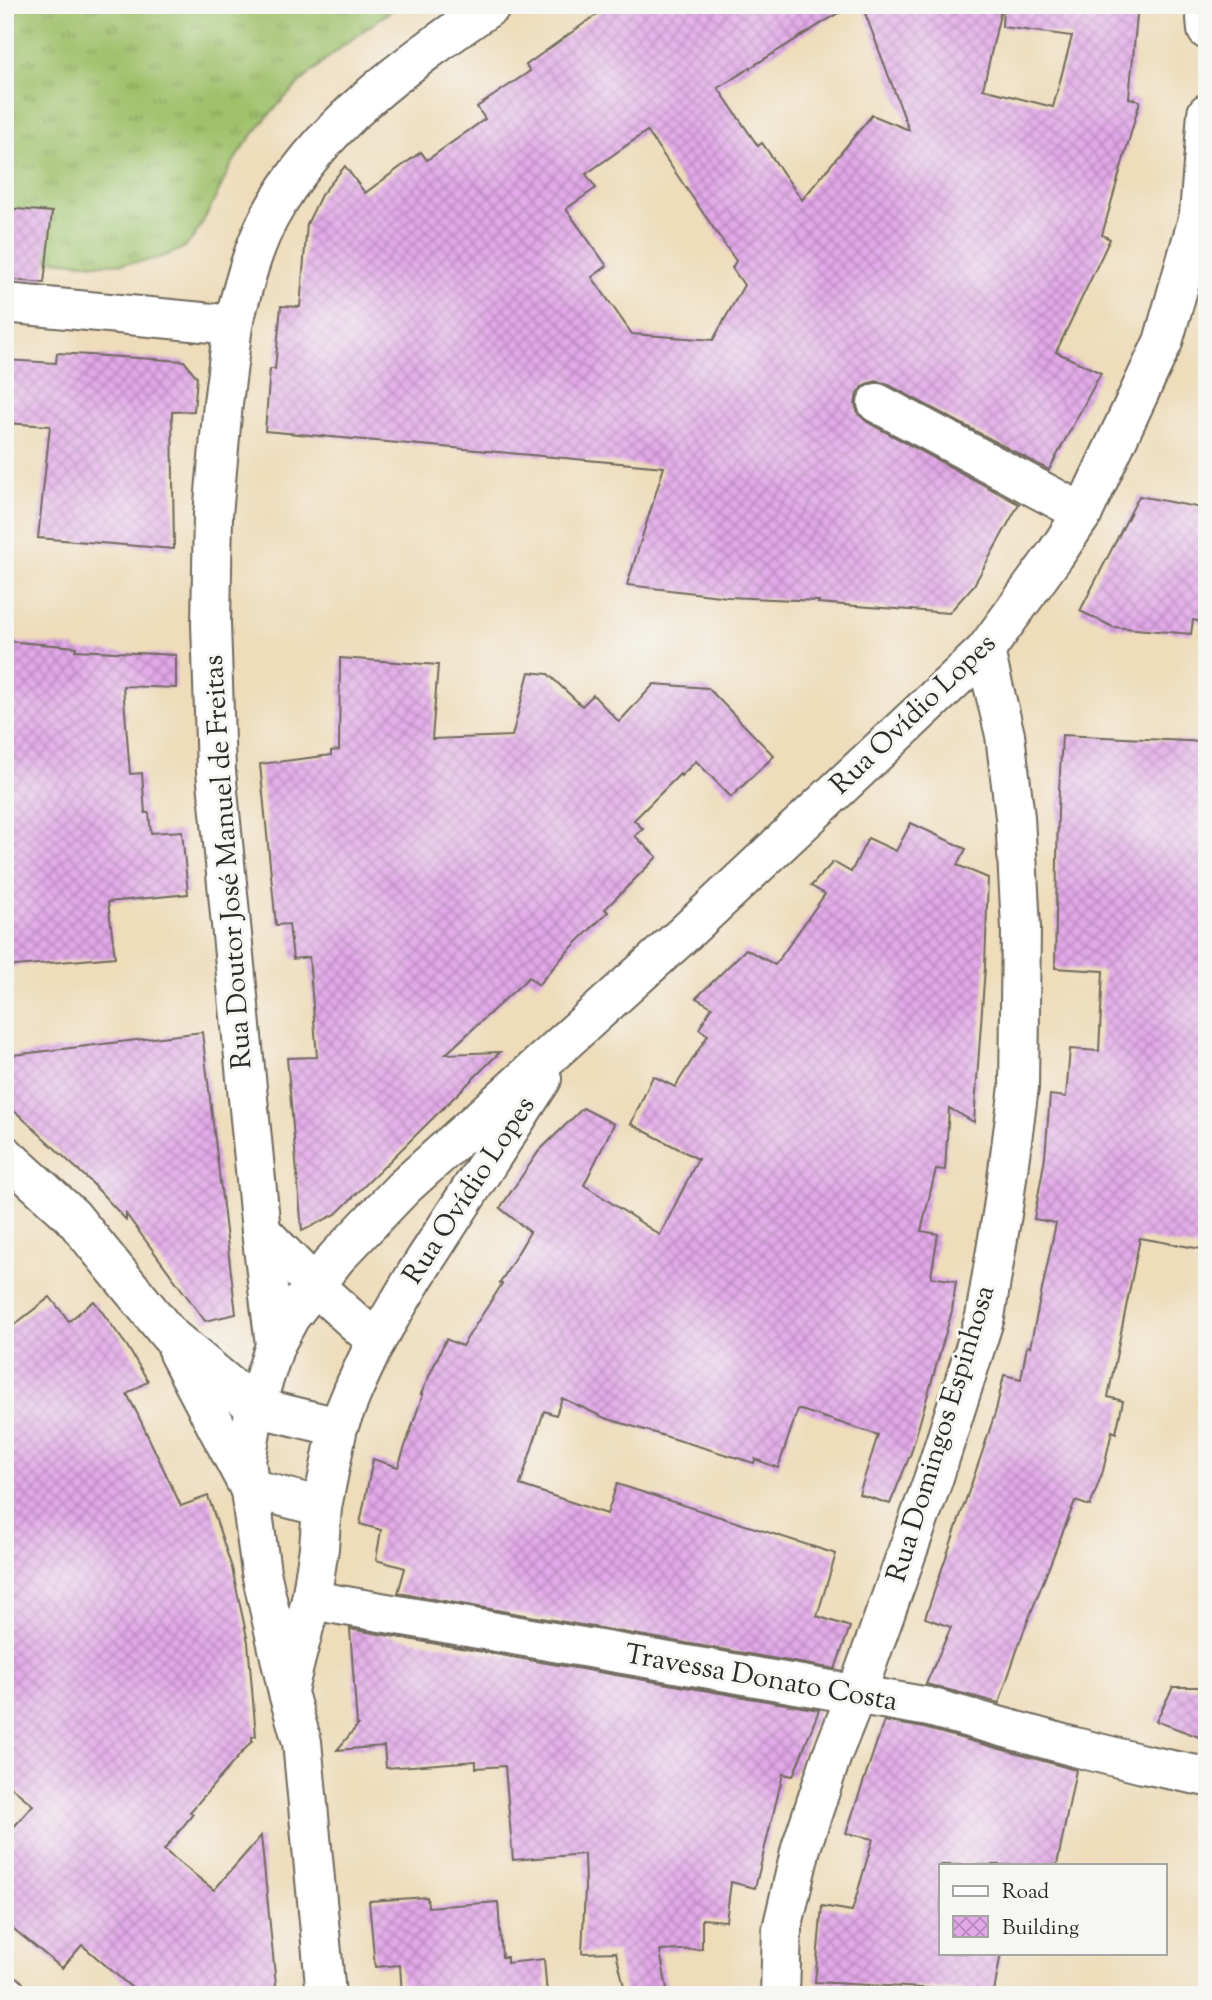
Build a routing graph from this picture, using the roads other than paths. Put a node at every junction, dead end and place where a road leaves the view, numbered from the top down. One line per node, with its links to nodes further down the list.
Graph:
1 (492, 5): 6 (street, Rua Doutor José Manuel de Freitas)
2 (1205, 5): 3 (street)
3 (1207, 30)
4 (1207, 113): 8 (street, Rua Ovídio Lopes)
5 (5, 303): 6 (street)
6 (233, 325): 12 (street, Rua Doutor José Manuel de Freitas)
7 (877, 403): 8 (street)
8 (1083, 513): 9 (street, Rua Ovídio Lopes)
9 (985, 651): 10 (street, Rua Ovídio Lopes); 23 (street, Rua Domingos Espinhosa)
10 (566, 1042): 13 (street, Rua Ovídio Lopes); 15 (street, Rua Ovídio Lopes)
11 (5, 1155): 14 (street)
12 (261, 1231): 13 (street); 16 (street, Rua Doutor José Manuel de Freitas)
13 (314, 1285): 15 (street); 16 (street, Rua Ovídio Lopes)
14 (169, 1335): 17 (street); 19 (street)
15 (376, 1341): 18 (street, Rua Ovídio Lopes)
16 (275, 1345): 17 (street, Rua Doutor José Manuel de Freitas)
17 (255, 1407): 18 (street); 19 (street, Rua Doutor José Manuel de Freitas)
18 (338, 1427): 20 (street, Rua Ovídio Lopes)
19 (249, 1488): 20 (street); 22 (street, Rua Doutor José Manuel de Freitas)
20 (322, 1507): 21 (street, Rua Ovídio Lopes)
21 (312, 1600): 22 (street); 23 (street, Travessa Donato Costa)
22 (288, 1693): 25 (street, Rua Doutor José Manuel de Freitas)
23 (856, 1695): 24 (street, Travessa Donato Costa); 26 (street, Rua Domingos Espinhosa)
24 (1207, 1777)
25 (326, 1995)
26 (780, 1995)

